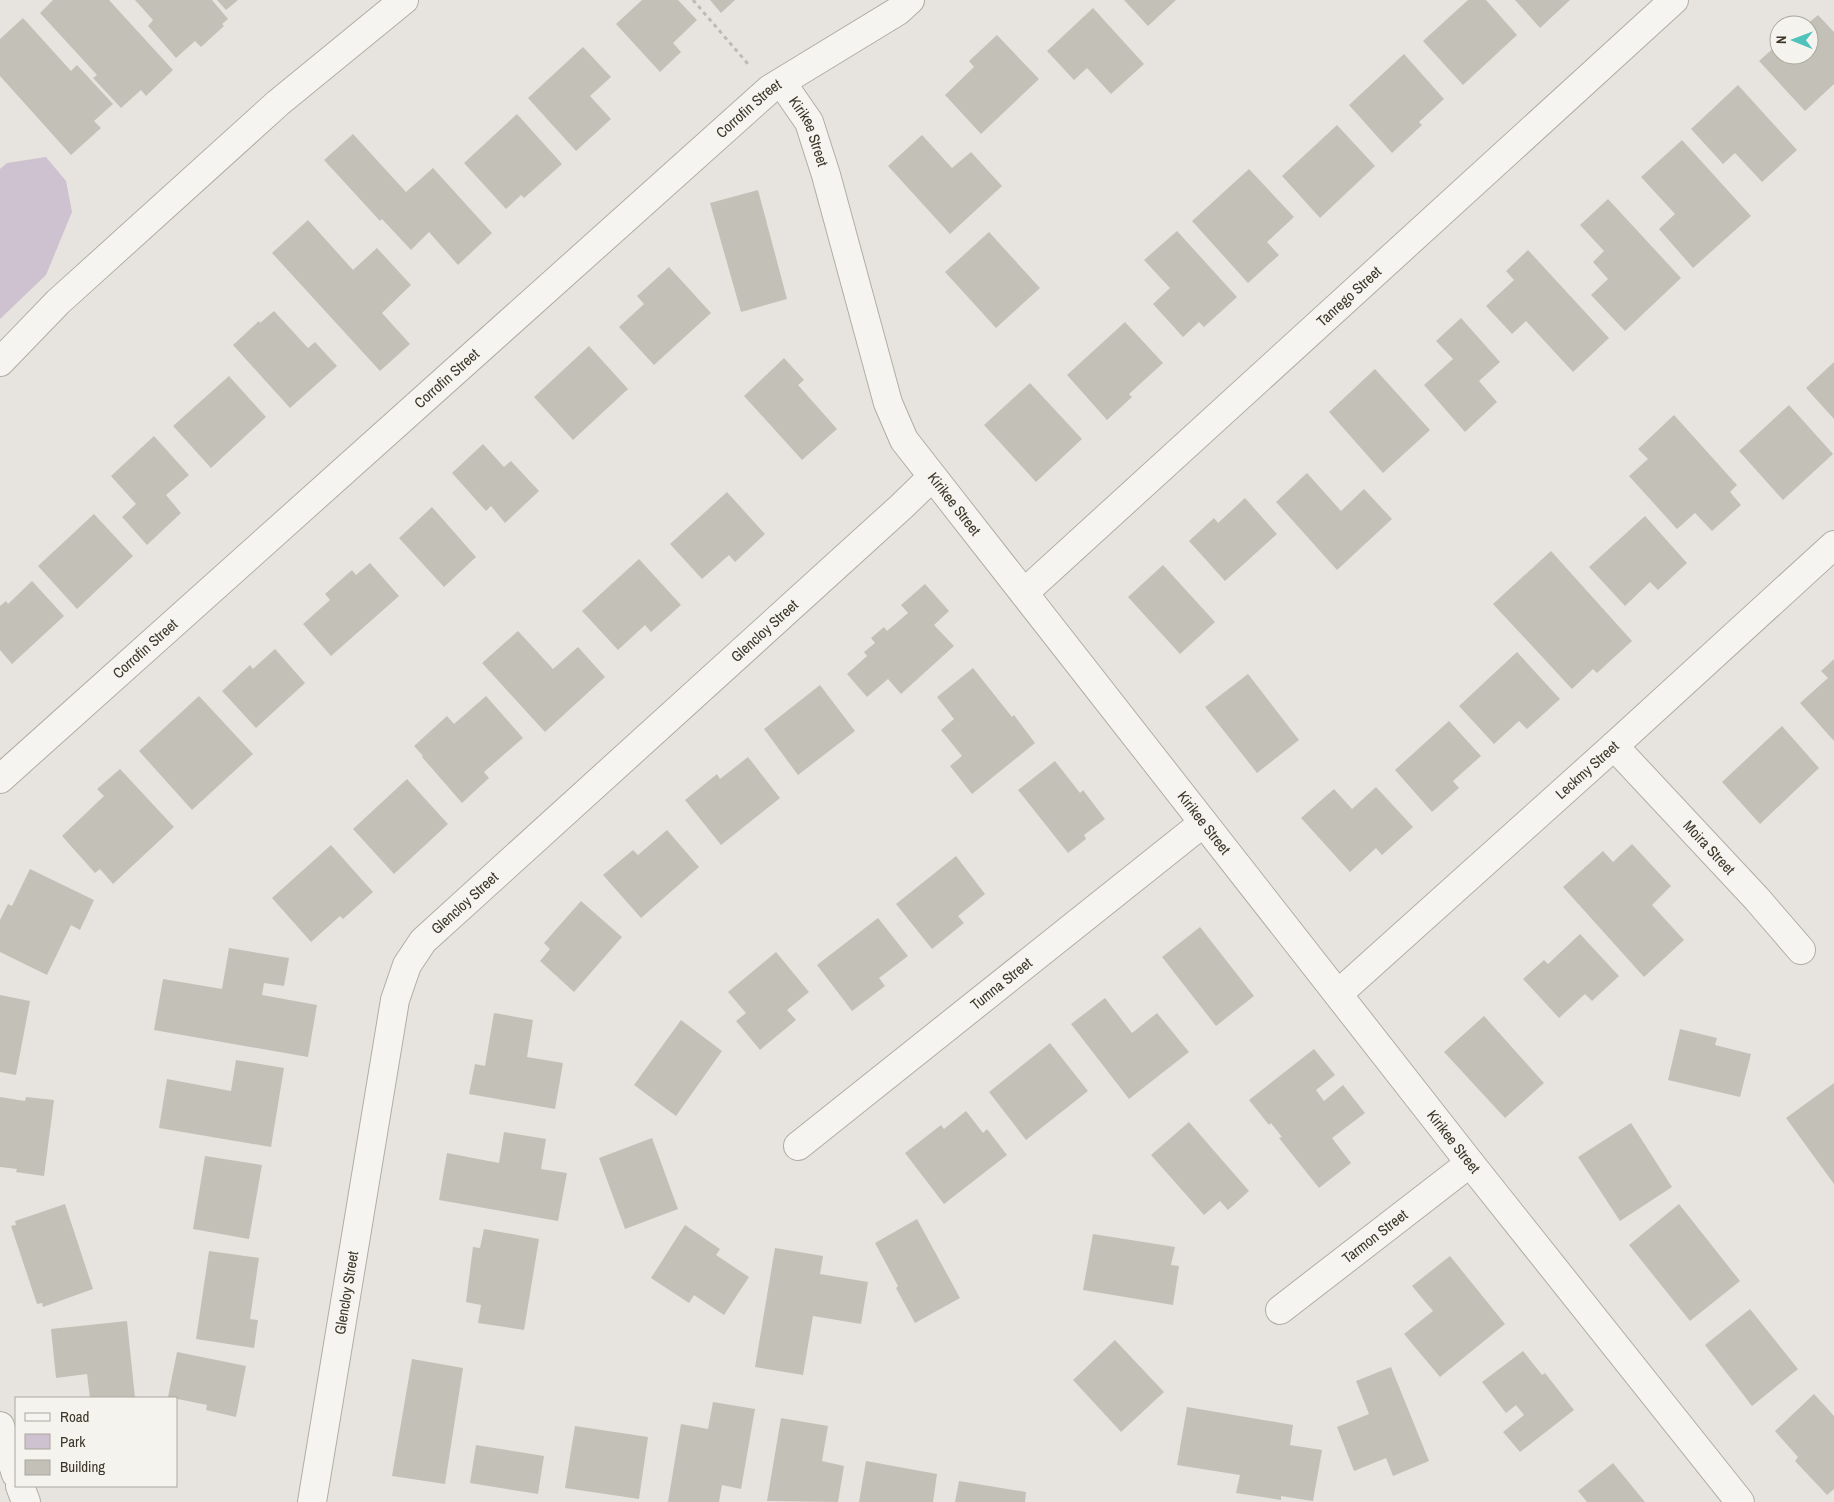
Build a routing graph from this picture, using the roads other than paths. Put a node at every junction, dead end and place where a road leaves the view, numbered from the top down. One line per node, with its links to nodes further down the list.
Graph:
1 (404, 0): 5 (street)
2 (910, 0): 4 (street, Corrofin Street)
3 (1674, 0): 8 (street, Tanrego Street)
4 (776, 86): 6 (street, Kirikee Street); 10 (street, Corrofin Street)
5 (0, 362)
6 (932, 477): 8 (street, Kirikee Street); 21 (street, Glencloy Street)
7 (1834, 545): 9 (street, Leckmy Street)
8 (1024, 593): 11 (street, Kirikee Street)
9 (1614, 746): 12 (street, Moira Street); 13 (street, Leckmy Street)
10 (0, 778)
11 (1203, 822): 13 (street, Kirikee Street); 14 (street, Tumna Street)
12 (1801, 950)
13 (1338, 994): 15 (street, Kirikee Street)
14 (798, 1146)
15 (1470, 1163): 16 (street, Tarmon Street); 22 (street, Kirikee Street)
16 (1280, 1310)
17 (0, 1426): 18 (street)
18 (15, 1471)
19 (20, 1487): 20 (street)
20 (26, 1502)
21 (312, 1502)
22 (1740, 1502)

